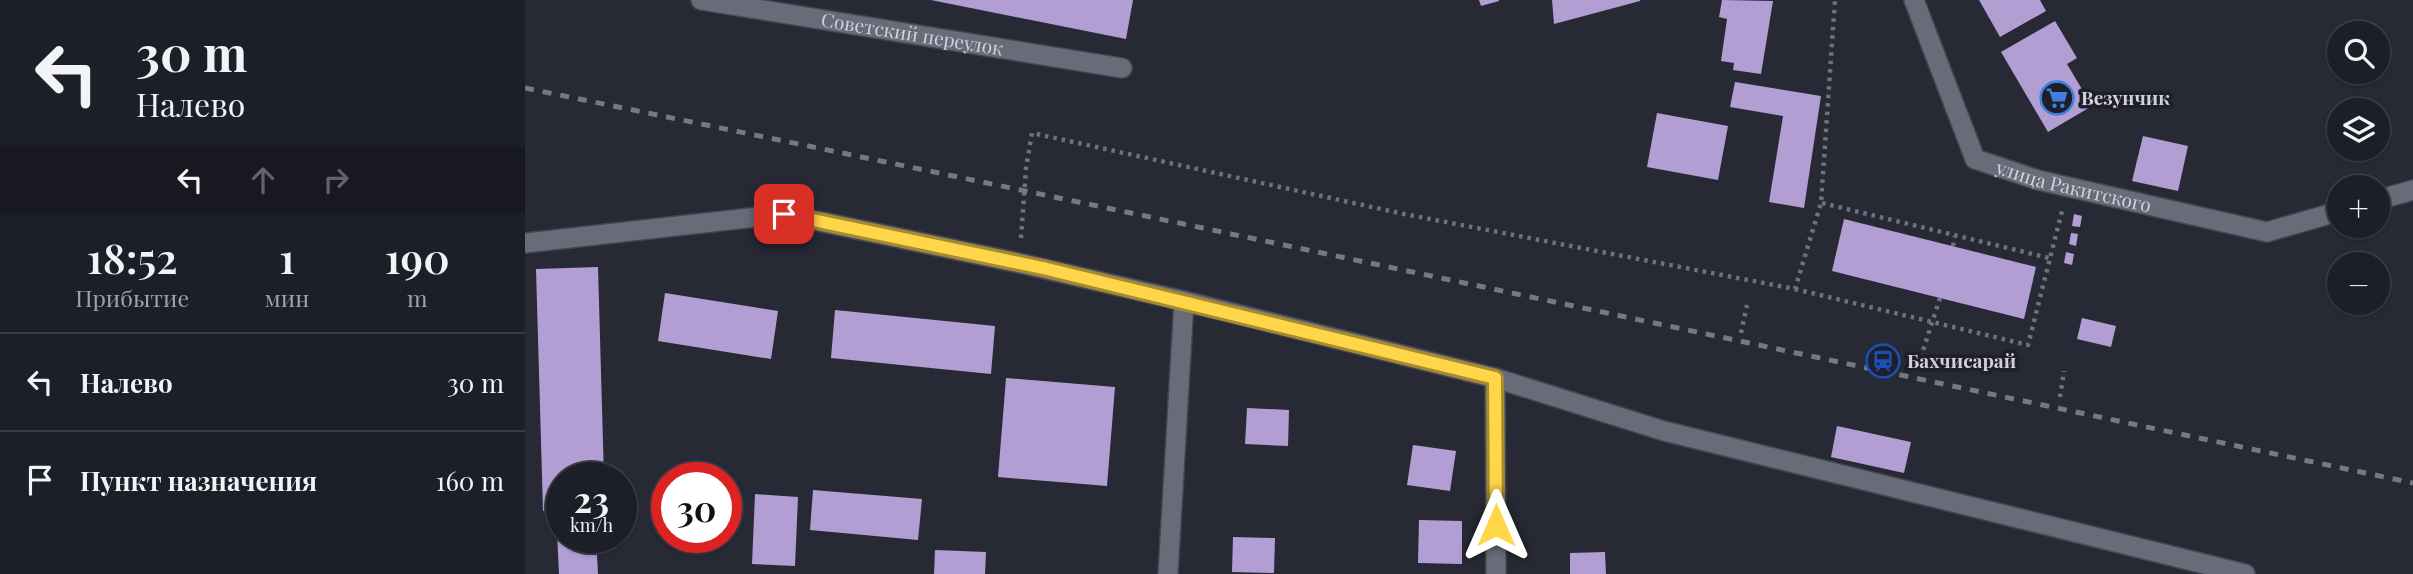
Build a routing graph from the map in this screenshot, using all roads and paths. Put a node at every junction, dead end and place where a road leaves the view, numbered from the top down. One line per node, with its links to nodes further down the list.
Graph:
1 (701, 0): 4 (street, Советский переулок)
2 (1835, 0): 8 (path)
3 (1914, 0): 5 (street, улица Ракитского)
4 (1122, 68)
5 (2068, 187): 9 (street, улица Ракитского); 13 (path)
6 (2413, 190): 7 (street)
7 (2390, 197)
8 (1821, 203): 10 (path); 15 (path)
9 (2327, 215)
10 (1955, 236): 12 (path); 13 (path)
11 (525, 243): 14 (street)
12 (1953, 246)
13 (2049, 258): 19 (path)
14 (1019, 263): 15 (path); 17 (street)
15 (1795, 289): 19 (path)
16 (1940, 298): 19 (path)
17 (1184, 301): 23 (street); 25 (street)
18 (1747, 305): 20 (path)
19 (1931, 321): 21 (path)
20 (1741, 333)
21 (1918, 366)
22 (2064, 372): 24 (path)
23 (1495, 378): 26 (street); 27 (street)
24 (2060, 397)
25 (1168, 574)
26 (1496, 574)
27 (2248, 574)

